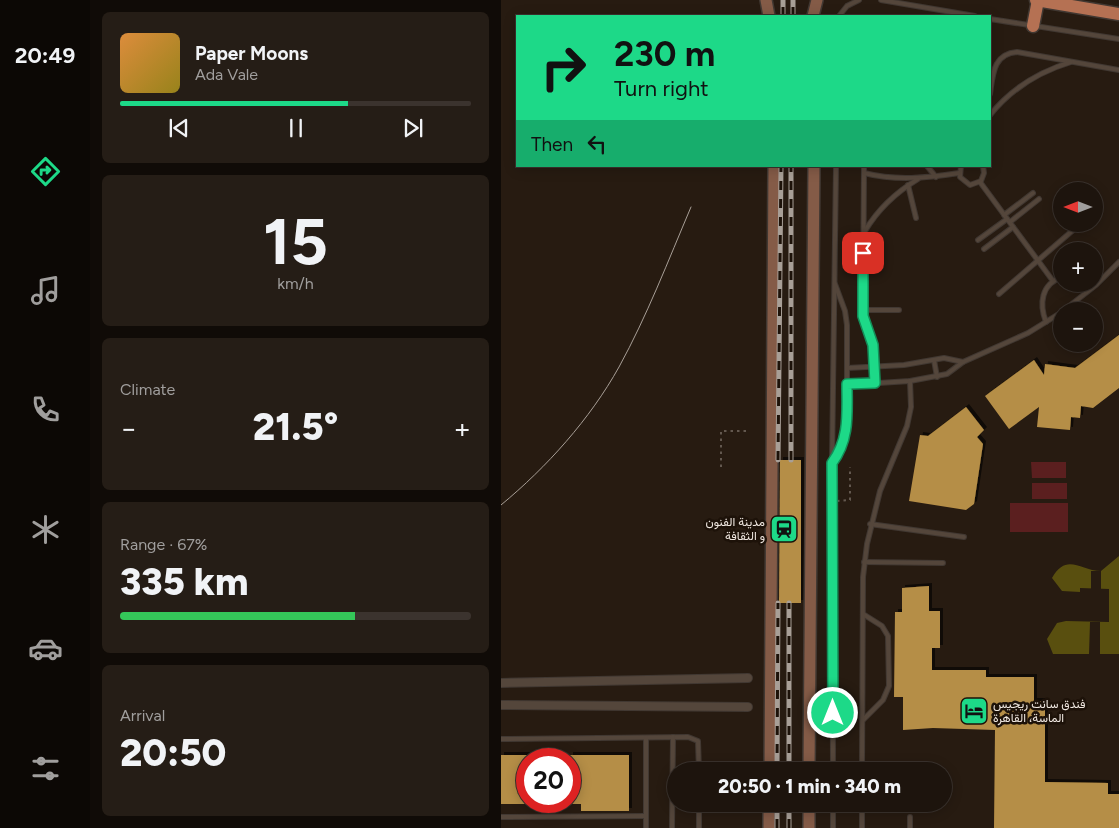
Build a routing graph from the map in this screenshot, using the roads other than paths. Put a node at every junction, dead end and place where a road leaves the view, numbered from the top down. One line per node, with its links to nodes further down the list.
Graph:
1 (766, 0): 7 (street)
2 (817, 0): 8 (street)
3 (859, 0): 9 (lane)
4 (881, 0): 10 (lane)
5 (1037, 0): 6 (main road); 12 (main road)
6 (1119, 14)
7 (769, 15)
8 (813, 15)
9 (840, 15)
10 (969, 15)
11 (991, 19): 12 (lane)
12 (1033, 26): 13 (lane)
13 (1119, 39)
14 (1073, 62): 15 (lane); 16 (lane); 17 (lane)
15 (1119, 70)
16 (991, 87)
17 (991, 114)
18 (774, 167): 75 (street)
19 (814, 167): 76 (street)
20 (836, 167): 44 (lane)
21 (864, 167): 25 (lane)
22 (928, 167): 27 (lane)
23 (961, 167): 26 (lane)
24 (983, 167): 29 (lane)
25 (864, 173): 28 (lane); 37 (lane)
26 (959, 173): 27 (lane); 29 (lane)
27 (935, 177): 28 (lane)
28 (919, 179): 30 (lane)
29 (980, 182): 34 (lane)
30 (908, 185): 33 (lane); 37 (lane)
31 (1033, 193): 34 (lane)
32 (1039, 200): 34 (lane)
33 (916, 218)
34 (1007, 219): 35 (lane); 38 (lane)
35 (1013, 227): 39 (lane); 40 (lane)
36 (1071, 232): 40 (lane)
37 (863, 233): 48 (lane)
38 (978, 240)
39 (984, 249)
40 (1038, 260): 43 (lane); 46 (lane)
41 (1119, 262): 42 (lane)
42 (1103, 277)
43 (1053, 281): 51 (lane)
44 (835, 282): 55 (lane); 60 (lane)
45 (1086, 292): 47 (lane)
46 (999, 294)
47 (1074, 302)
48 (863, 310): 49 (lane); 54 (lane)
49 (899, 310)
50 (1053, 318): 51 (lane)
51 (1047, 322): 53 (lane)
52 (934, 360): 53 (lane); 54 (lane); 56 (lane)
53 (963, 362): 56 (lane)
54 (874, 367): 55 (lane); 58 (lane)
55 (847, 368): 59 (lane)
56 (937, 377): 57 (lane)
57 (911, 382): 58 (lane); 61 (lane)
58 (875, 383): 59 (lane)
59 (847, 384): 60 (lane)
60 (832, 463): 77 (lane)
61 (870, 524): 62 (lane); 63 (lane)
62 (964, 538)
63 (865, 562): 64 (lane); 65 (lane)
64 (943, 564)
65 (863, 614): 70 (lane); 70 (lane)
66 (748, 678): 67 (street)
67 (501, 683)
68 (501, 705): 69 (street)
69 (748, 707)
70 (863, 720): 78 (lane)
71 (673, 737): 73 (lane); 74 (lane); 88 (lane)
72 (501, 738): 73 (lane)
73 (646, 738): 84 (lane)
74 (699, 762)
75 (769, 762)
76 (809, 762)
77 (833, 762)
78 (862, 762)
79 (699, 812): 89 (lane)
80 (769, 812): 90 (street)
81 (809, 812): 91 (street)
82 (833, 812): 92 (lane)
83 (862, 812): 93 (lane)
84 (646, 816): 85 (lane); 87 (lane)
85 (501, 817)
86 (910, 817): 94 (lane)
87 (646, 828)
88 (672, 828)
89 (699, 828)
90 (769, 828)
91 (809, 828)
92 (833, 828)
93 (862, 828)
94 (910, 828)

